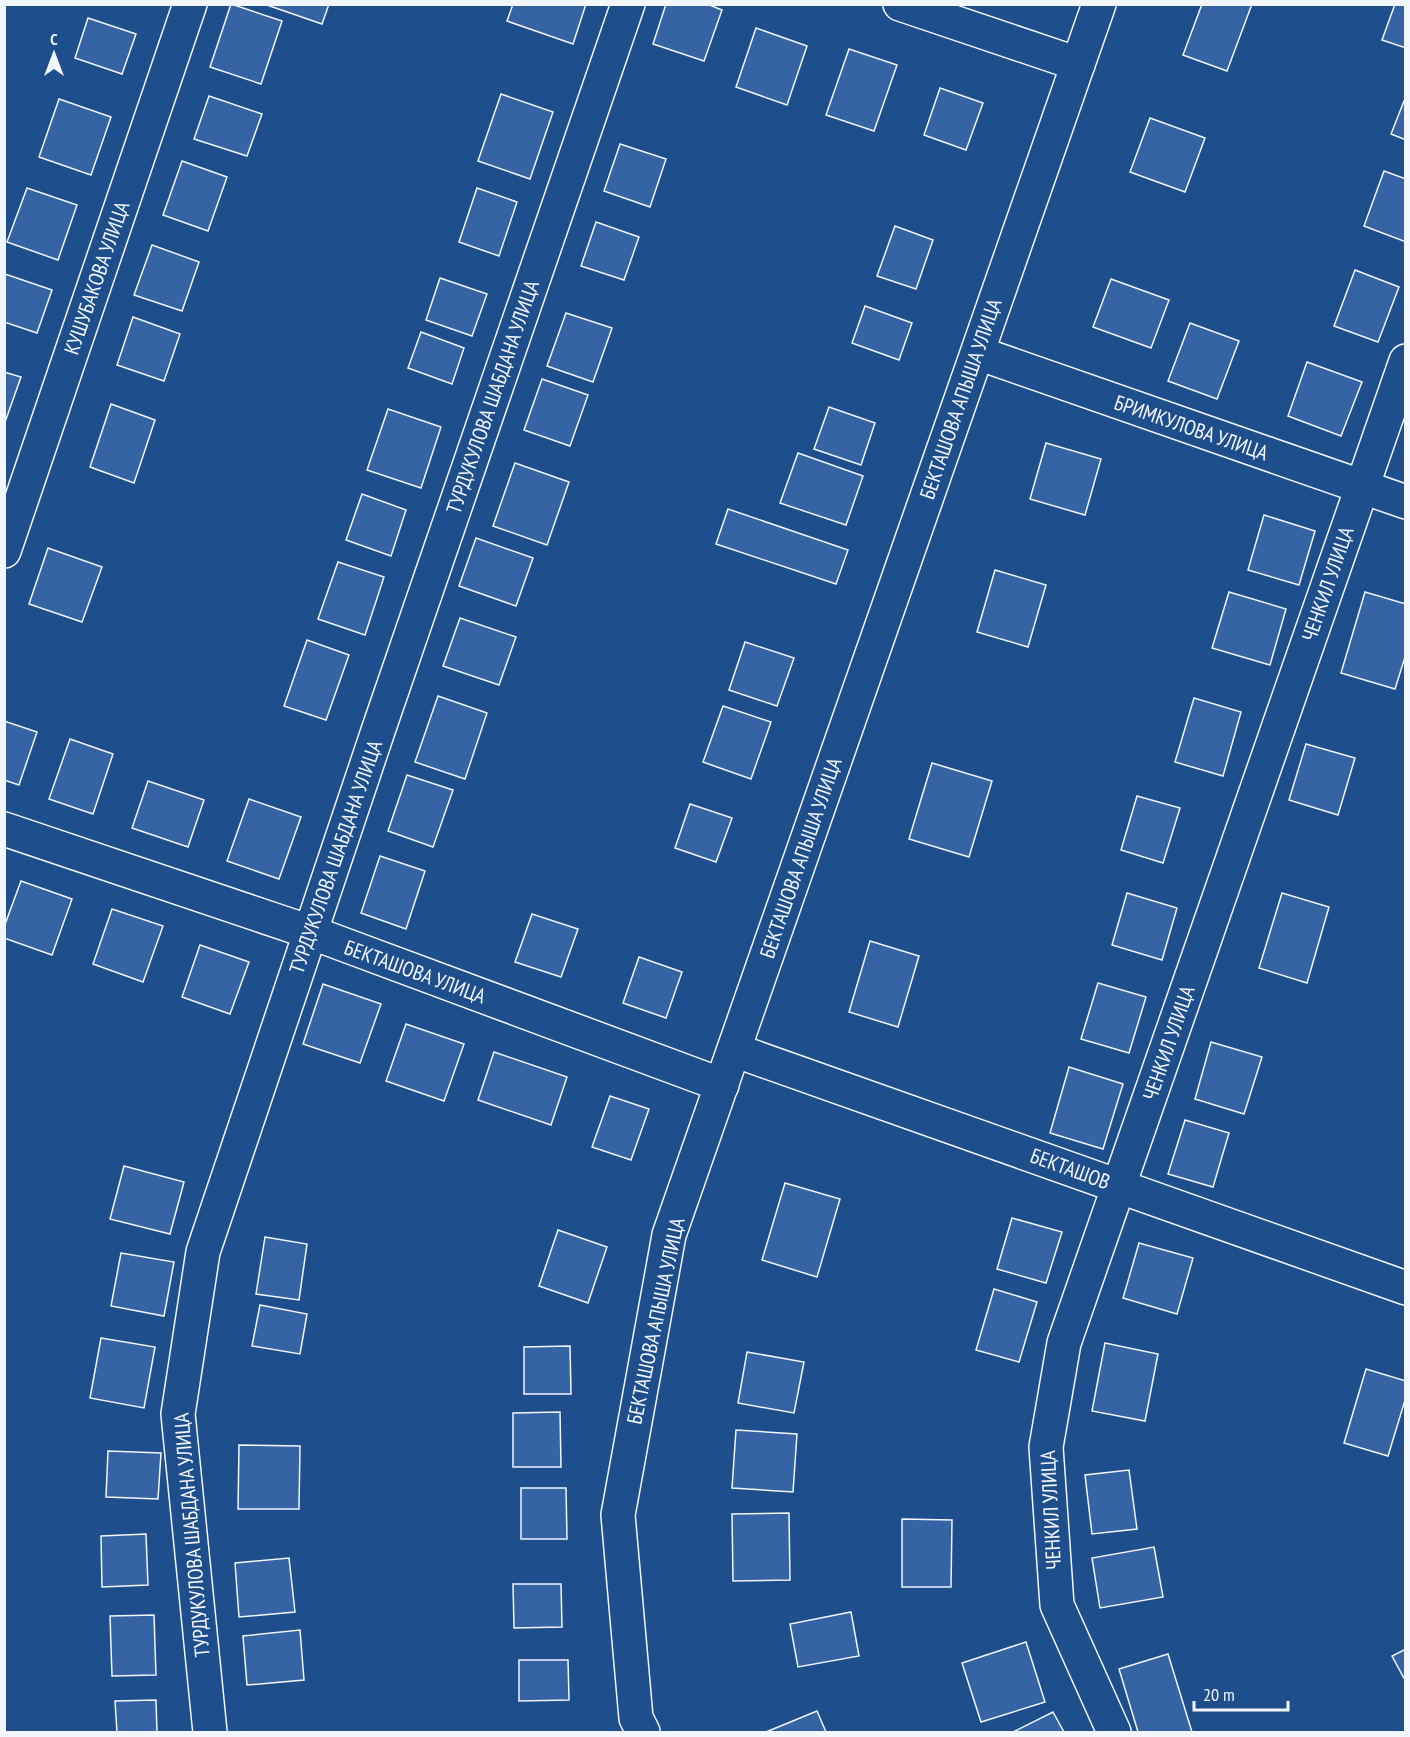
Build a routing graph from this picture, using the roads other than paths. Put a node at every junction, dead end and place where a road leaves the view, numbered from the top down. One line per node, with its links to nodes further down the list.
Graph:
1 (190, 4): 10 (street, КУШУБАКОВА УЛИЦА)
2 (628, 4): 12 (street, ТУРДУКУЛОВА ШАБДАНА УЛИЦА)
3 (900, 4): 5 (street)
4 (1099, 4): 5 (street, БЕКТАШОВА АПЫША УЛИЦА)
5 (1078, 64): 6 (street, БЕКТАШОВА АПЫША УЛИЦА)
6 (978, 353): 8 (street, БРИМКУЛОВА УЛИЦА); 13 (street, БЕКТАШОВА АПЫША УЛИЦА)
7 (1406, 361): 8 (street, ЧЕНКИЛ УЛИЦА)
8 (1362, 487): 9 (street, БРИМКУЛОВА УЛИЦА); 15 (street, ЧЕНКИЛ УЛИЦА)
9 (1406, 502)
10 (4, 551)
11 (4, 829): 12 (street, БЕКТАШОВА УЛИЦА)
12 (310, 933): 14 (street, БЕКТАШОВА УЛИЦА); 17 (street, ТУРДУКУЛОВА ШАБДАНА УЛИЦА)
13 (734, 1050): 14 (street, БЕКТАШОВА АПЫША УЛИЦА); 15 (street, БЕКТАШОВ)
14 (722, 1085): 18 (street, БЕКТАШОВА АПЫША УЛИЦА)
15 (1119, 1187): 16 (street, БЕКТАШОВ); 19 (street, ЧЕНКИЛ УЛИЦА)
16 (1406, 1288)
17 (210, 1732)
18 (643, 1732)
19 (1114, 1732)

